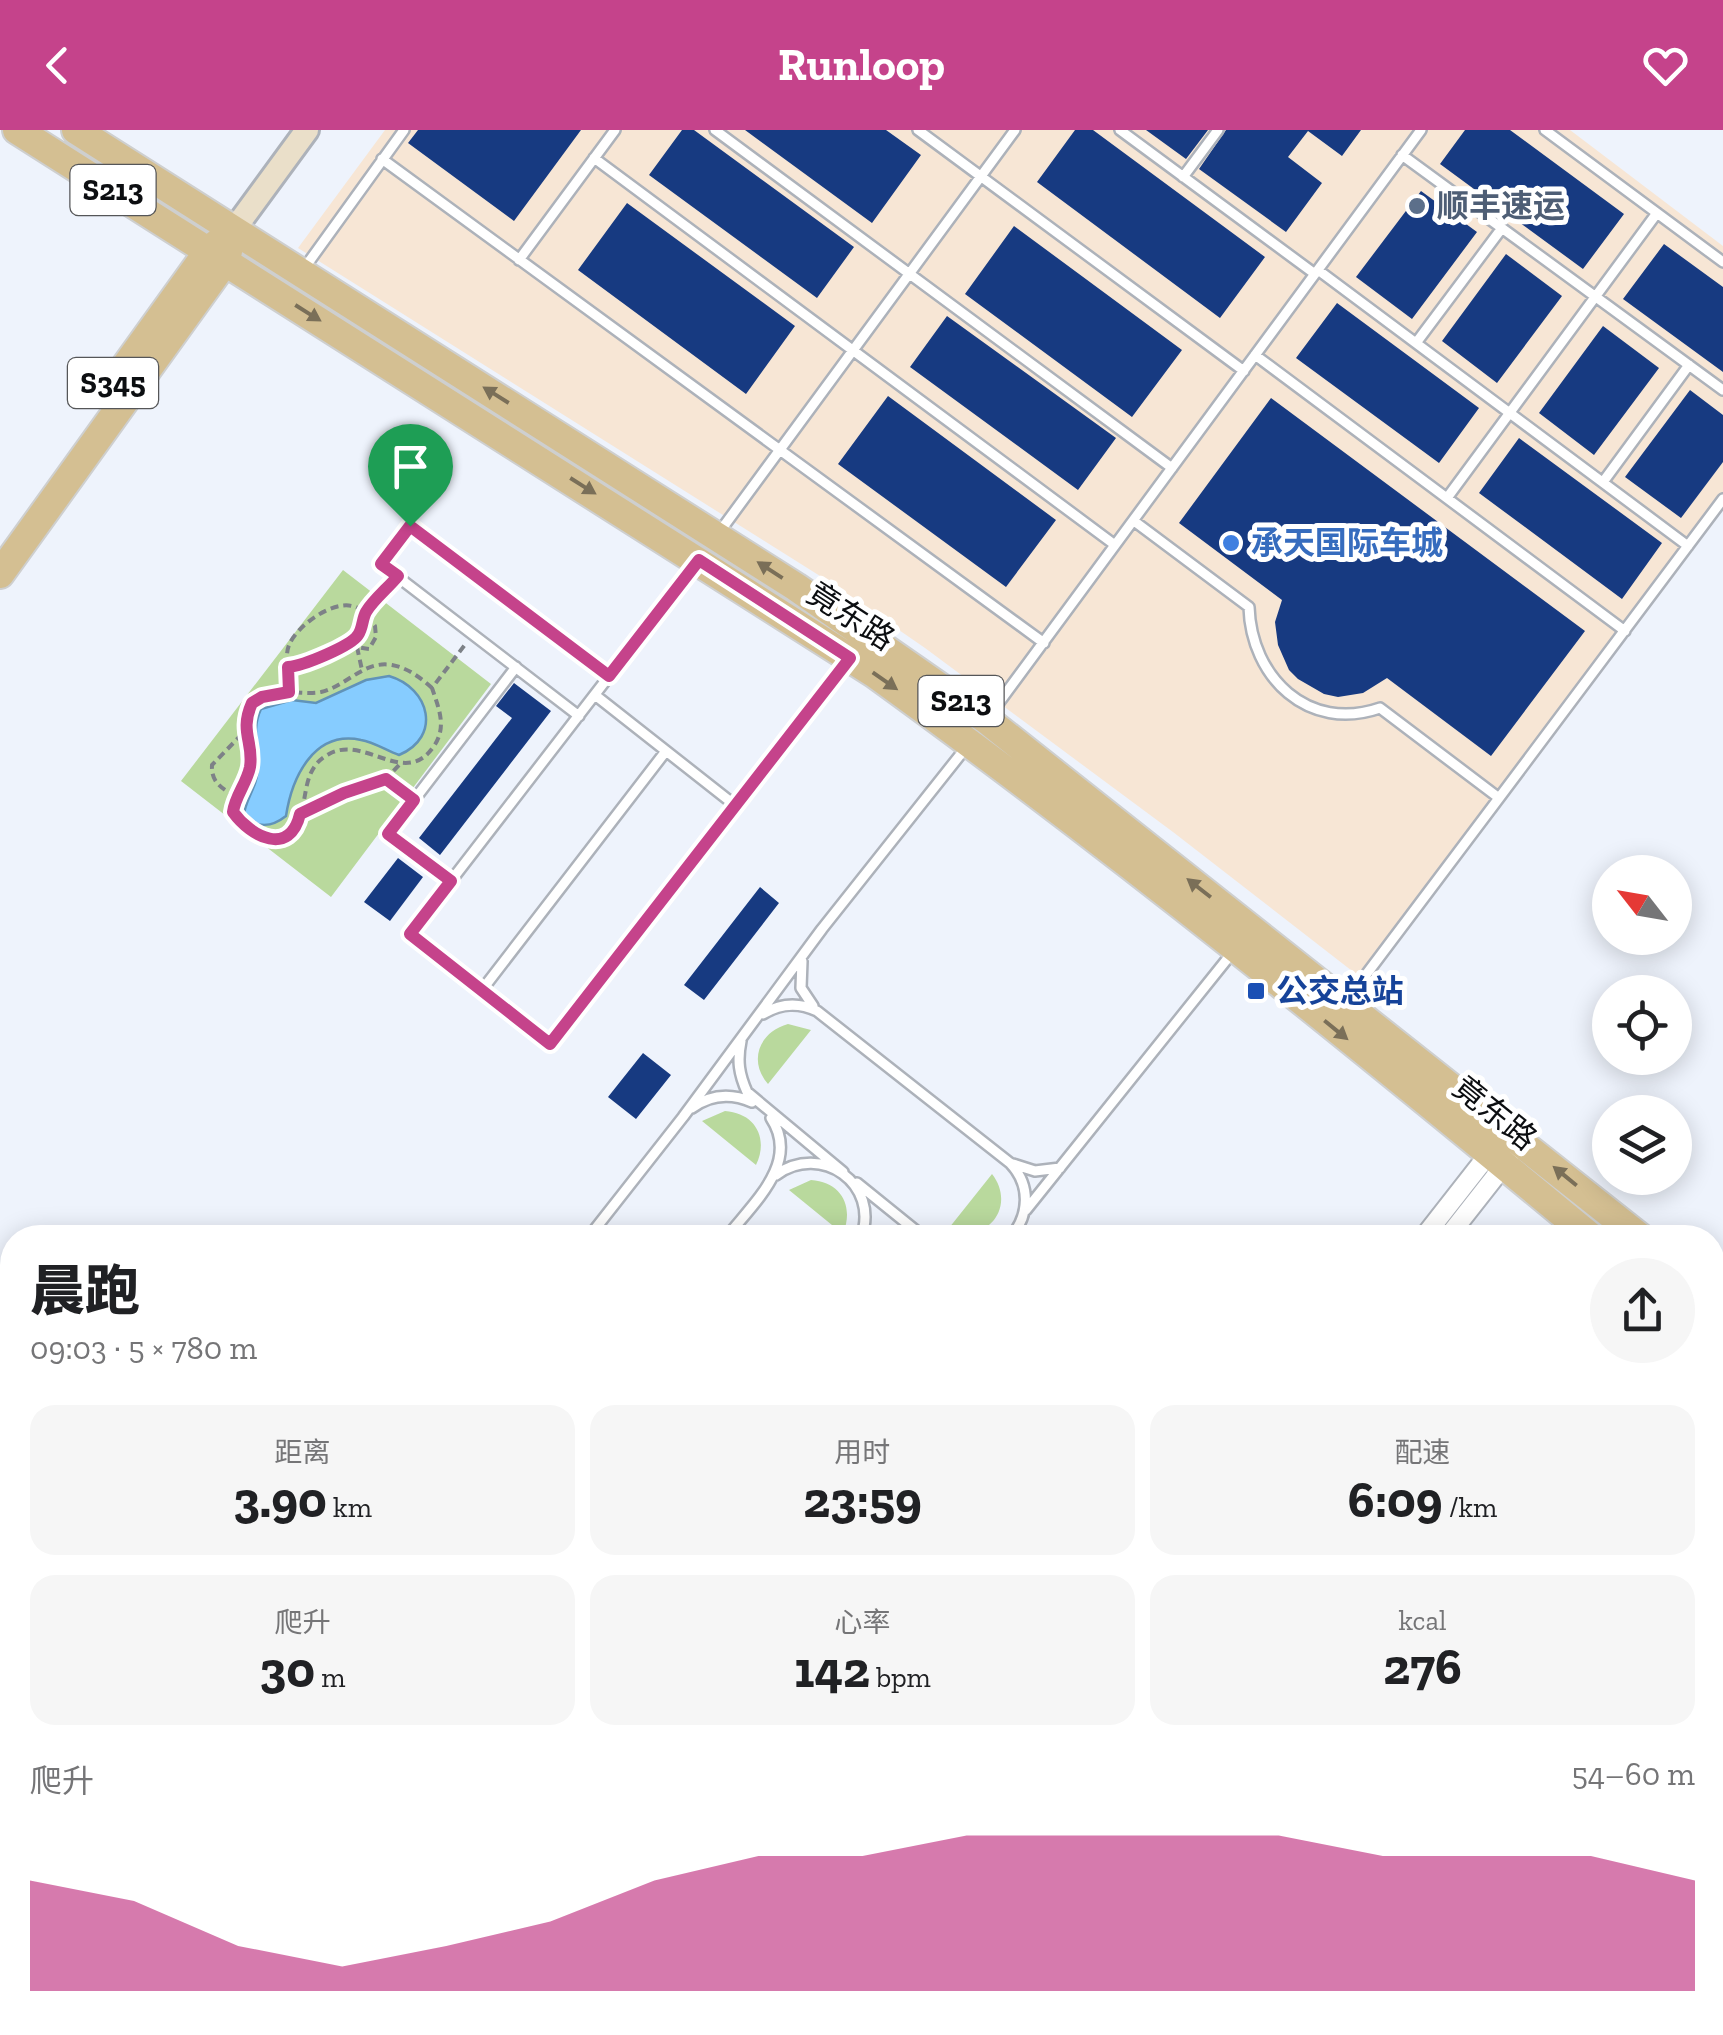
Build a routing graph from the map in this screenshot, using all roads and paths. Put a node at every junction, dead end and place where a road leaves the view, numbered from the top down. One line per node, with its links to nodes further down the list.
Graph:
1 (17, 130): 21 (main road, 竟东路 / S213)
2 (76, 130): 20 (main road, 竟东路 / S213)
3 (307, 130): 20 (street)
4 (404, 130): 15 (lane)
5 (615, 130): 14 (lane)
6 (715, 130): 26 (lane)
7 (918, 130): 16 (lane)
8 (1015, 130): 16 (lane)
9 (1120, 130): 17 (lane)
10 (1218, 130): 17 (lane)
11 (1420, 130): 13 (lane)
12 (1545, 130): 18 (lane)
13 (1402, 154): 19 (lane); 25 (lane)
14 (594, 158): 22 (lane); 29 (lane)
15 (382, 159): 22 (lane); 24 (lane)
16 (981, 176): 26 (lane); 32 (lane)
17 (1184, 177): 25 (lane)
18 (1657, 213): 23 (lane); 27 (lane)
19 (1502, 228): 27 (lane); 28 (lane)
20 (233, 231): 21 (main road, S345); 24 (main road, 竟东路 / S213)
21 (218, 255): 42 (main road, S345); 45 (main road, 竟东路 / S213, one-way to 45); 46 (main road, S345)
22 (519, 260): 35 (lane)
23 (1723, 262)
24 (301, 272): 41 (main road, 竟东路 / S213, one-way to 24)
25 (1316, 272): 28 (lane); 30 (lane)
26 (909, 273): 29 (lane); 36 (lane)
27 (1596, 296): 31 (lane); 34 (lane)
28 (1416, 344): 34 (lane)
29 (852, 350): 35 (lane); 43 (lane)
30 (1255, 355): 32 (lane); 38 (lane)
31 (1688, 364): 33 (lane); 37 (lane)
32 (1244, 371): 36 (lane)
33 (1723, 390)
34 (1510, 413): 37 (lane); 38 (lane)
35 (779, 450): 41 (lane); 51 (lane)
36 (1172, 468): 40 (lane)
37 (1603, 482): 44 (lane)
38 (1447, 498): 49 (lane)
39 (1723, 499): 44 (lane)
40 (1134, 521): 43 (lane); 69 (lane)
41 (716, 536): 63 (main road, 竟东路 / S213, one-way to 41)
42 (0, 541)
43 (1116, 545): 51 (lane)
44 (1688, 546): 49 (lane)
45 (699, 560): 54 (main road, 竟东路 / S213); 58 (lane)
46 (0, 574)
47 (398, 576): 48 (path); 50 (lane); 58 (lane)
48 (365, 613): 52 (path); 53 (path); 55 (path)
49 (1624, 630): 69 (lane)
50 (473, 635): 56 (lane); 59 (path)
51 (1044, 643): 63 (lane)
52 (349, 645): 53 (path); 55 (path)
53 (357, 647): 57 (path)
54 (850, 658): 63 (main road, 竟东路 / S213, one-way to 63); 71 (lane)
55 (288, 667): 60 (path)
56 (516, 667): 62 (lane); 70 (lane)
57 (362, 670): 59 (path); 60 (path)
58 (609, 676): 61 (lane)
59 (432, 688): 66 (path)
60 (289, 692): 64 (path)
61 (595, 695): 62 (lane); 65 (lane)
62 (579, 716): 73 (lane)
63 (978, 731): 74 (main road, 竟东路 / S213); 75 (lane)
64 (244, 732): 68 (path); 68 (path)
65 (666, 751): 71 (lane); 76 (lane)
66 (400, 764): 67 (path); 72 (path)
67 (386, 779): 70 (path); 72 (path)
68 (236, 797): 72 (path)
69 (1499, 798): 77 (lane)
70 (414, 800): 73 (lane)
71 (736, 806): 76 (lane)
72 (300, 814)
73 (451, 881): 76 (lane)
74 (1243, 939): 77 (main road, 竟东路 / S213); 83 (main road, 竟东路 / S213, one-way to 83); 85 (lane)
75 (805, 952): 78 (lane); 79 (lane)
76 (482, 990)
77 (1345, 1003): 82 (main road, 竟东路 / S213)
78 (818, 1012): 79 (lane); 84 (lane)
79 (753, 1022): 80 (lane); 81 (lane)
80 (764, 1110): 81 (lane); 86 (lane); 87 (lane)
81 (683, 1117): 89 (lane)
82 (1515, 1136): 83 (street); 97 (main road, 竟东路 / S213, one-way to 82)
83 (1497, 1159): 94 (street); 95 (street); 96 (main road, 竟东路 / S213)
84 (1010, 1162): 85 (lane); 88 (lane)
85 (1060, 1168): 88 (lane)
86 (846, 1175): 87 (lane); 91 (lane); 92 (lane)
87 (774, 1177): 90 (lane)
88 (1024, 1212): 93 (lane)
89 (598, 1225)
90 (736, 1225)
91 (863, 1225)
92 (908, 1225)
93 (1017, 1225)
94 (1435, 1225)
95 (1455, 1225)
96 (1576, 1225)
97 (1624, 1225)

